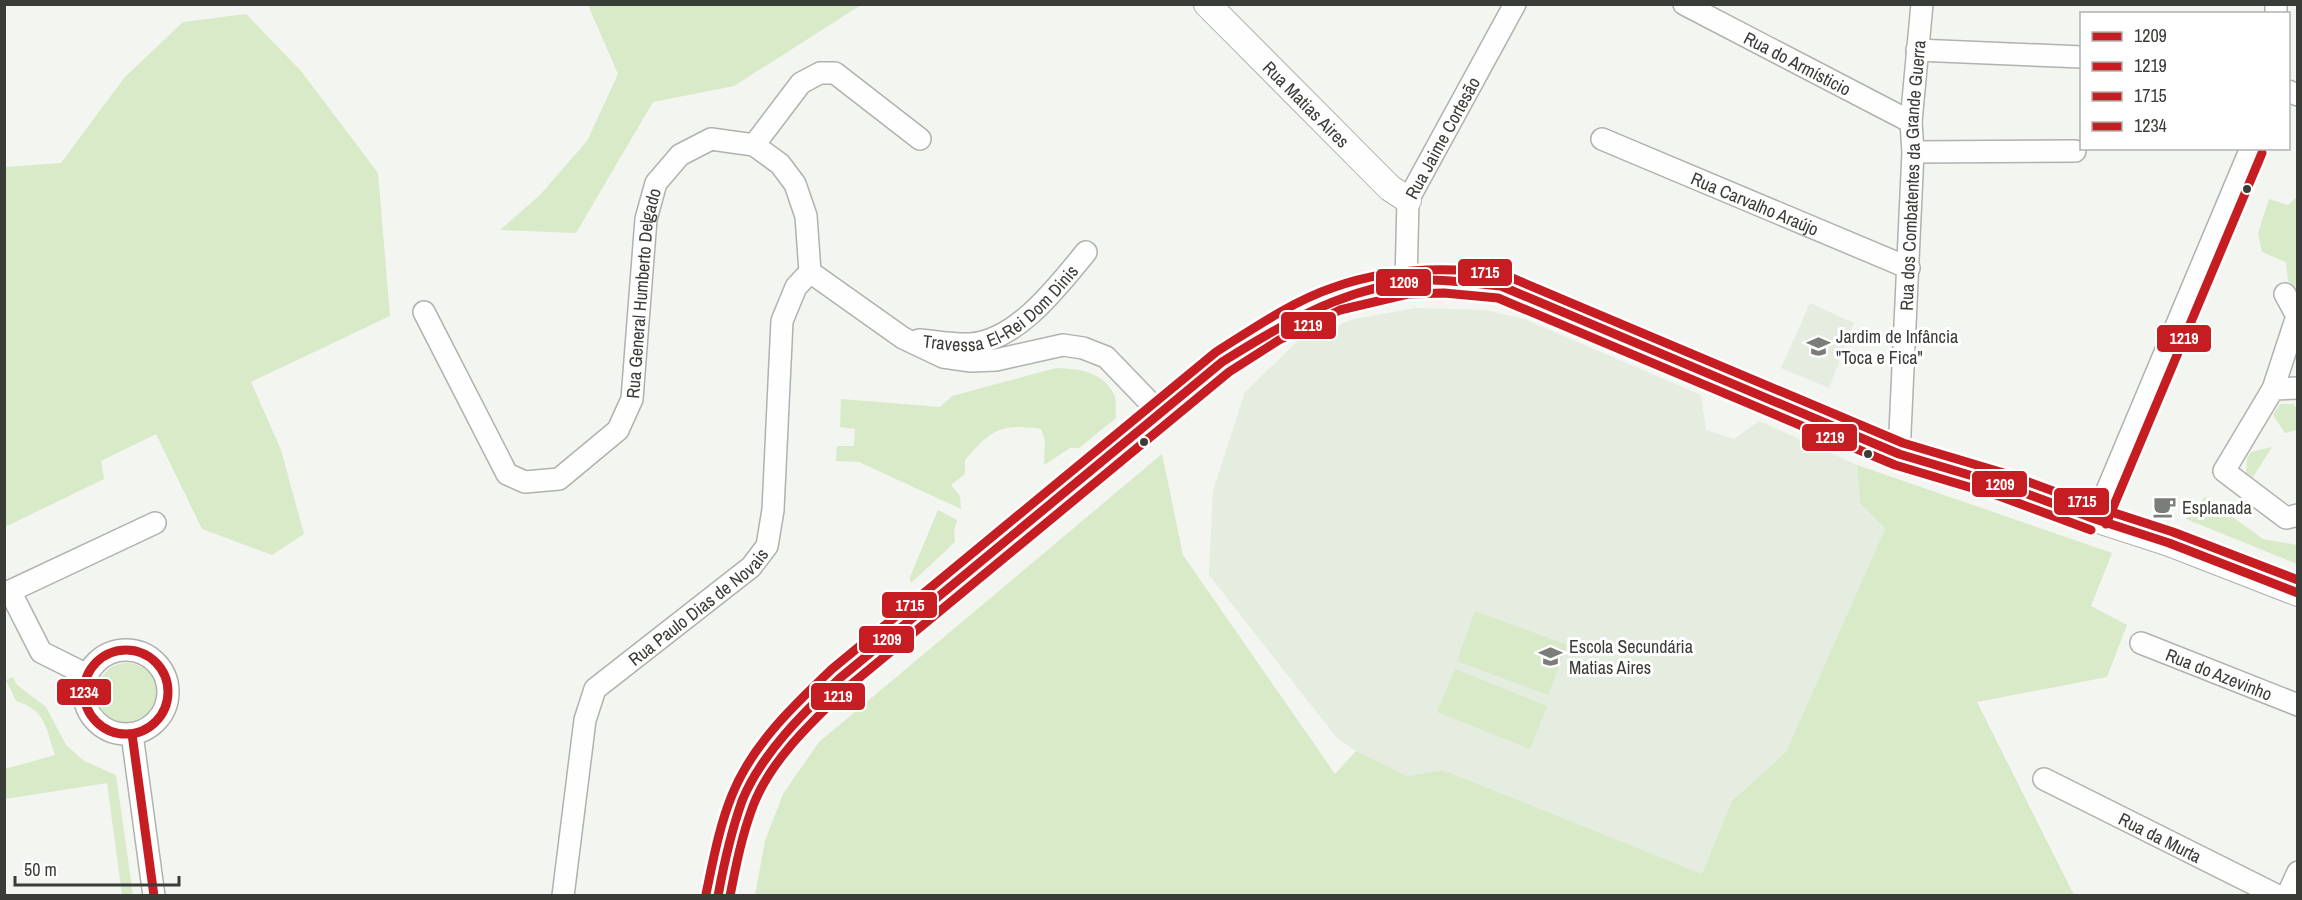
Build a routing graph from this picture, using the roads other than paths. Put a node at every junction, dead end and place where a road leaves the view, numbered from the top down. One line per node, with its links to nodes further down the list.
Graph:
1 (1207, 4): 14 (street, Rua Matias Aires)
2 (1515, 4): 14 (street, Rua Jaime Cortesão)
3 (1684, 4): 7 (street, Rua do Armísticio)
4 (1922, 4): 5 (street, Rua dos Combatentes da Grande Guerra)
5 (1917, 50): 6 (street); 7 (street, Rua dos Combatentes da Grande Guerra)
6 (2080, 57)
7 (1911, 122): 13 (street, Rua dos Combatentes da Grande Guerra)
8 (920, 139): 10 (street)
9 (1602, 139): 16 (street, Rua Carvalho Araújo)
10 (754, 145): 17 (street, Rua General Humberto Delgado); 20 (street, Rua General Humberto Delgado)
11 (2250, 150): 27 (street)
12 (2075, 151): 13 (street)
13 (1913, 152): 16 (street, Rua dos Combatentes da Grande Guerra)
14 (1408, 200): 18 (street, Rua Jaime Cortesão)
15 (1086, 252): 21 (street, Travessa El-Rei Dom Dinis)
16 (1909, 268): 25 (street, Rua dos Combatentes da Grande Guerra)
17 (810, 272): 21 (street); 38 (street, Rua Paulo Dias de Novais)
18 (1406, 282): 24 (street); 25 (street)
19 (2285, 294): 23 (street)
20 (424, 312)
21 (903, 338): 24 (street)
22 (2298, 388): 23 (street)
23 (2273, 389): 26 (street)
24 (1160, 412): 39 (street)
25 (1899, 454): 27 (street)
26 (2298, 516)
27 (2095, 519): 29 (street)
28 (154, 523): 30 (street)
29 (2298, 592)
30 (7, 593): 32 (street)
31 (2141, 643): 33 (street, Rua do Azevinho)
32 (87, 675): 34 (street); 34 (street)
33 (2298, 705)
34 (132, 734): 37 (street)
35 (2044, 779): 40 (street, Rua da Murta)
36 (2298, 872): 41 (street)
37 (154, 896)
38 (563, 896)
39 (718, 896)
40 (2278, 896)
41 (2287, 896)

